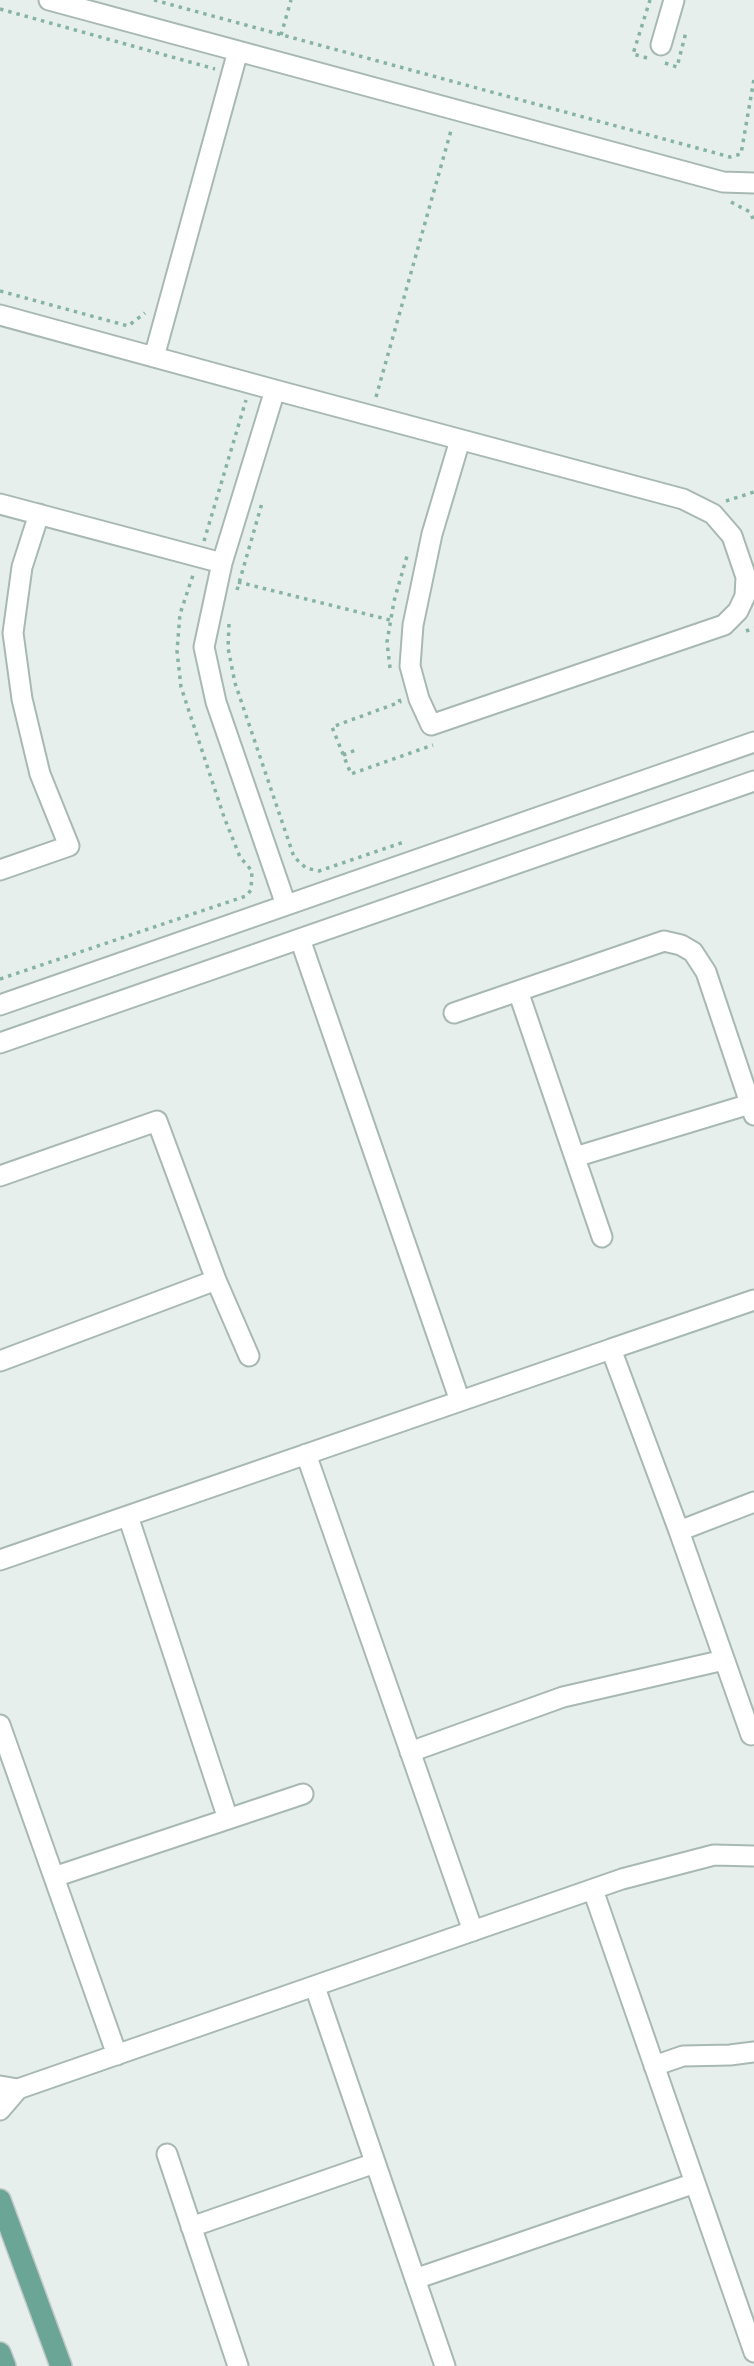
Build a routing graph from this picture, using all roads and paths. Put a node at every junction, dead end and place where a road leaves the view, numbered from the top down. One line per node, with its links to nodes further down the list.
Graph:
1 (49, 0): 8 (street)
2 (154, 0): 6 (path)
3 (291, 0): 6 (path)
4 (674, 0): 7 (street)
5 (0, 9): 9 (path)
6 (281, 35): 10 (path)
7 (661, 45)
8 (238, 51): 12 (street); 18 (street)
9 (212, 68)
10 (754, 79)
11 (452, 127): 21 (path)
12 (754, 183)
13 (720, 199): 14 (path)
14 (754, 221)
15 (0, 291): 16 (path)
16 (149, 301)
17 (0, 315): 18 (street)
18 (154, 357): 19 (street)
19 (251, 384): 20 (street); 29 (path)
20 (275, 390): 22 (street); 30 (street)
21 (365, 394)
22 (460, 440): 31 (street); 31 (street)
23 (754, 492): 25 (path)
24 (720, 497): 25 (path)
25 (725, 502): 27 (path)
26 (0, 504): 28 (street)
27 (731, 506)
28 (39, 514): 29 (street); 36 (street)
29 (199, 557): 30 (street); 39 (path)
30 (221, 570): 31 (path); 37 (street)
31 (413, 625)
32 (754, 742): 37 (street)
33 (356, 750): 34 (path)
34 (343, 755)
35 (754, 781): 38 (street)
36 (0, 870)
37 (286, 905): 41 (street)
38 (300, 939): 43 (street); 53 (street)
39 (0, 979)
40 (518, 991): 42 (street); 44 (street); 45 (street)
41 (0, 1004)
42 (454, 1013)
43 (0, 1043)
44 (752, 1109): 45 (street)
45 (575, 1157): 47 (street)
46 (0, 1176): 48 (street)
47 (602, 1237)
48 (216, 1280): 51 (street); 52 (street)
49 (754, 1300): 50 (street)
50 (611, 1349): 53 (street); 57 (street)
51 (249, 1356)
52 (0, 1361)
53 (460, 1401): 54 (street)
54 (306, 1454): 56 (street); 62 (street)
55 (754, 1502): 57 (street)
56 (128, 1516): 58 (street); 64 (street)
57 (679, 1531): 59 (street)
58 (0, 1560)
59 (724, 1660): 61 (street); 62 (street)
60 (0, 1726): 66 (street)
61 (751, 1735)
62 (410, 1752): 68 (street)
63 (303, 1794): 64 (street)
64 (228, 1819): 66 (street)
65 (754, 1856): 67 (street)
66 (54, 1877): 71 (street)
67 (593, 1889): 68 (street); 72 (street)
68 (473, 1931): 69 (street)
69 (315, 1987): 71 (street); 76 (street)
70 (754, 2052): 72 (street)
71 (117, 2055): 73 (street)
72 (654, 2066): 77 (street)
73 (9, 2087): 74 (street)
74 (0, 2110)
75 (167, 2154): 79 (street)
76 (375, 2163): 79 (street); 80 (street)
77 (695, 2183): 80 (street); 81 (street)
78 (0, 2200): 85 (main road)
79 (191, 2227): 86 (street)
80 (415, 2279): 87 (street)
81 (754, 2352)
82 (0, 2353): 84 (main road)
83 (754, 2364): 88 (street)
84 (5, 2366)
85 (61, 2366)
86 (238, 2366)
87 (445, 2366)
88 (748, 2366)

